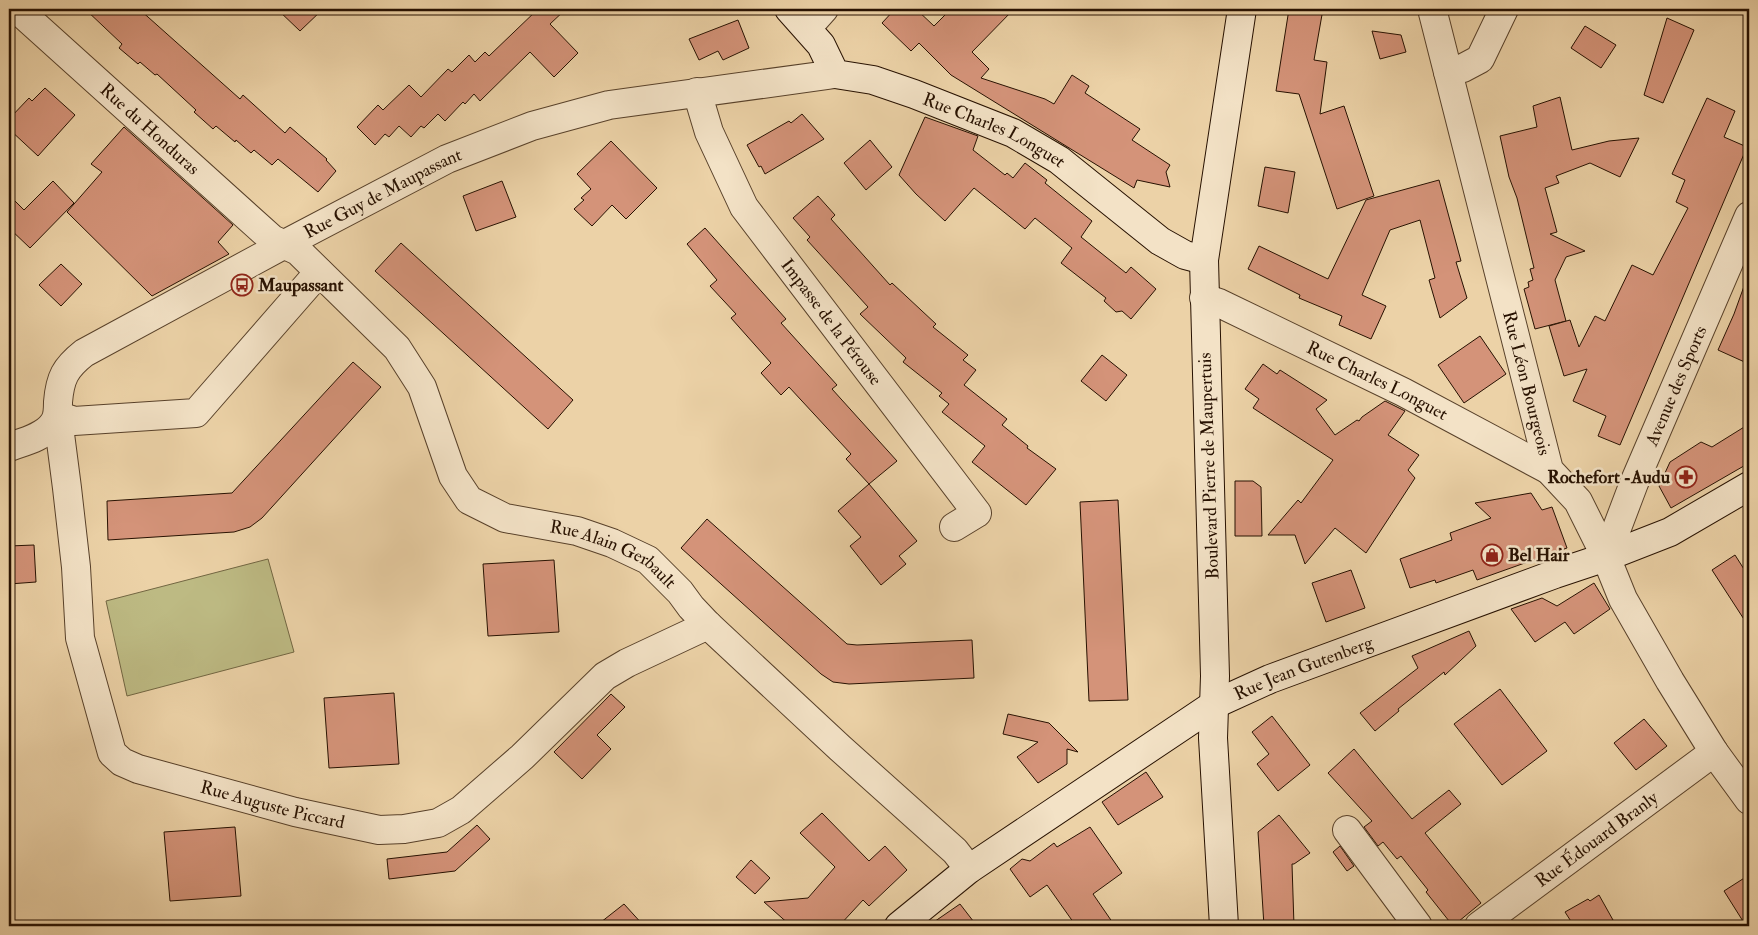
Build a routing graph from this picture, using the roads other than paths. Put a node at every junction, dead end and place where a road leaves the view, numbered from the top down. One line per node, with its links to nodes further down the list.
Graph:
1 (17, 9): 10 (street, Rue du Honduras)
2 (1242, 9): 11 (street, Boulevard Pierre de Maupertuis)
3 (1432, 9): 6 (street, Rue Léon Bourgeois)
4 (1504, 9): 6 (street)
5 (806, 15): 7 (street)
6 (1448, 72): 16 (street, Rue Léon Bourgeois)
7 (834, 74): 8 (street, Rue Guy de Maupassant); 11 (street, Rue Charles Longuet)
8 (697, 92): 10 (street, Rue Guy de Maupassant); 18 (street, Impasse de la Pérouse)
9 (1749, 216): 19 (street, Avenue des Sports)
10 (285, 244): 12 (street, Rue Alain Gerbault); 14 (street, Rue Guy de Maupassant)
11 (1204, 260): 13 (street, Boulevard Pierre de Maupertuis)
12 (319, 272): 14 (street); 20 (street, Rue Alain Gerbault)
13 (1204, 298): 16 (street, Rue Charles Longuet); 21 (street, Boulevard Pierre de Maupertuis)
14 (55, 420): 15 (street); 20 (street, Rue Auguste Piccard)
15 (9, 447)
16 (1549, 470): 19 (street, Rue Léon Bourgeois)
17 (1749, 486): 19 (street, Rue Jean Gutenberg)
18 (954, 527)
19 (1606, 557): 21 (street, Rue Jean Gutenberg); 22 (street, Rue Léon Bourgeois)
20 (708, 625): 25 (street, Rue Alain Gerbault)
21 (1215, 704): 25 (street, Rue Jean Gutenberg); 27 (street, Boulevard Pierre de Maupertuis)
22 (1714, 752): 23 (street, Rue Léon Bourgeois); 29 (street, Rue Édouard Branly)
23 (1749, 800)
24 (1347, 830): 28 (street)
25 (969, 869): 26 (street, Rue Jean Gutenberg)
26 (899, 926)
27 (1224, 926)
28 (1418, 926)
29 (1479, 926)

